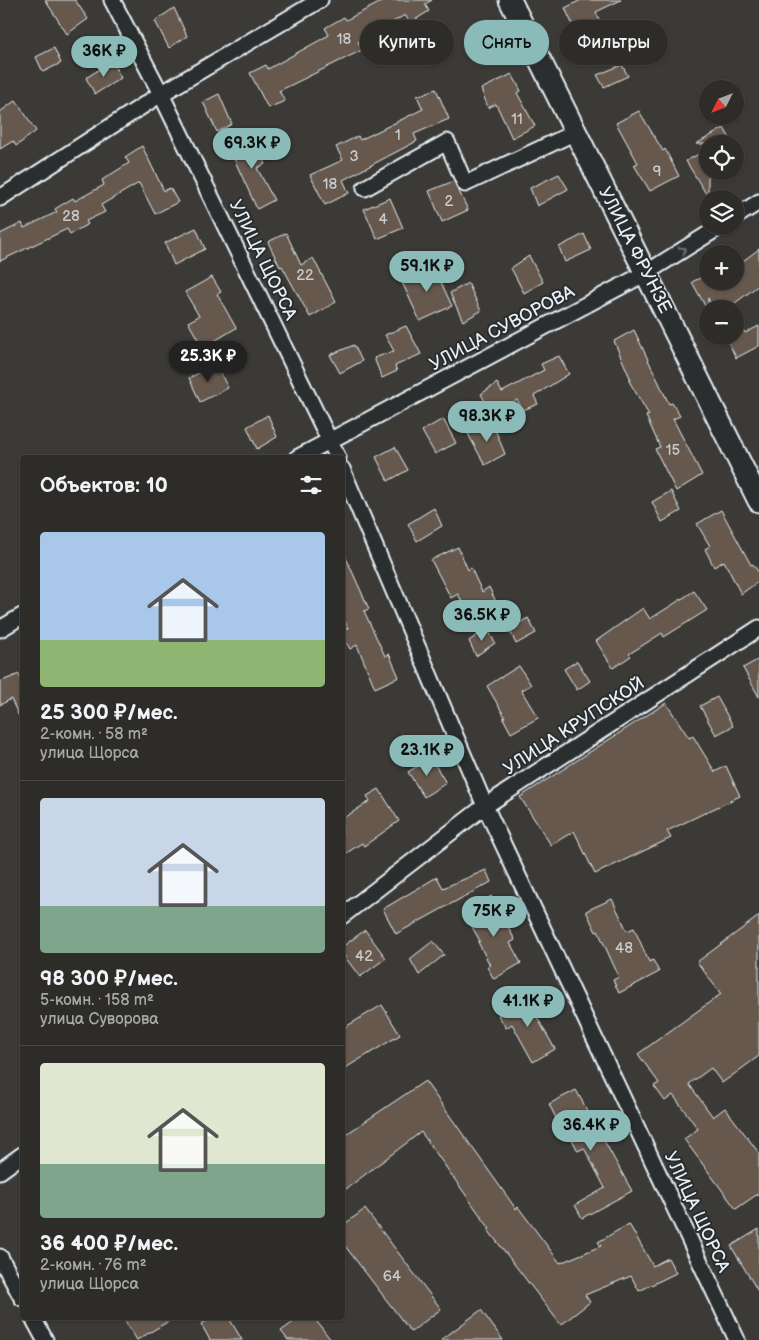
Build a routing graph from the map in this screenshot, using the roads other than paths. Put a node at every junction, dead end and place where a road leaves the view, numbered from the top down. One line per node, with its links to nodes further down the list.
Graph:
1 (112, 0): 4 (street, УЛИЦА ЩОРСА)
2 (320, 0): 4 (street)
3 (510, 0): 5 (main road, УЛИЦА ФРУНЗЕ)
4 (160, 94): 7 (street); 12 (street, УЛИЦА ЩОРСА)
5 (576, 132): 6 (street); 11 (main road, УЛИЦА ФРУНЗЕ)
6 (365, 188)
7 (0, 198)
8 (759, 202): 9 (street)
9 (744, 211)
10 (706, 235): 11 (street, УЛИЦА СУВОРОВА, one-way to 10)
11 (646, 273): 12 (street, УЛИЦА СУВОРОВА); 16 (main road, УЛИЦА ФРУНЗЕ)
12 (330, 439): 13 (street, УЛИЦА СУВОРОВА); 14 (street, УЛИЦА ЩОРСА)
13 (302, 455)
14 (337, 455)
15 (345, 476): 20 (street, УЛИЦА ЩОРСА)
16 (759, 501)
17 (20, 617): 19 (street)
18 (759, 628): 20 (street, УЛИЦА КРУПСКОЙ)
19 (0, 629)
20 (485, 806): 21 (street, УЛИЦА КРУПСКОЙ); 28 (street, УЛИЦА ЩОРСА)
21 (345, 914)
22 (20, 1156): 23 (street)
23 (0, 1171)
24 (0, 1257): 25 (street)
25 (20, 1294)
26 (34, 1320): 27 (street)
27 (45, 1340)
28 (737, 1340)

